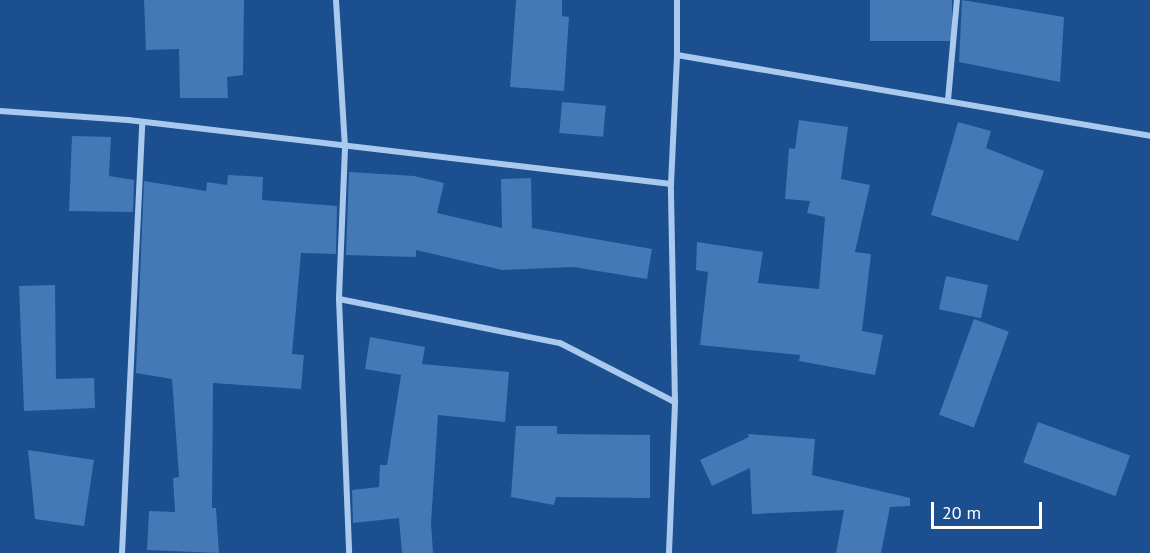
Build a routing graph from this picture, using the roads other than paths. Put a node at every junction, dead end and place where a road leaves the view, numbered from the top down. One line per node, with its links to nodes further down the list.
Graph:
1 (336, 0): 9 (street)
2 (677, 0): 4 (street)
3 (957, 0): 5 (street)
4 (677, 55): 5 (street); 10 (street)
5 (948, 100): 8 (street)
6 (0, 111): 7 (street)
7 (141, 122): 9 (street); 13 (street)
8 (1150, 136)
9 (345, 148): 10 (street); 11 (street)
10 (671, 184): 12 (street)
11 (339, 300): 12 (street); 14 (street)
12 (675, 402): 15 (street)
13 (122, 553)
14 (349, 553)
15 (669, 553)

